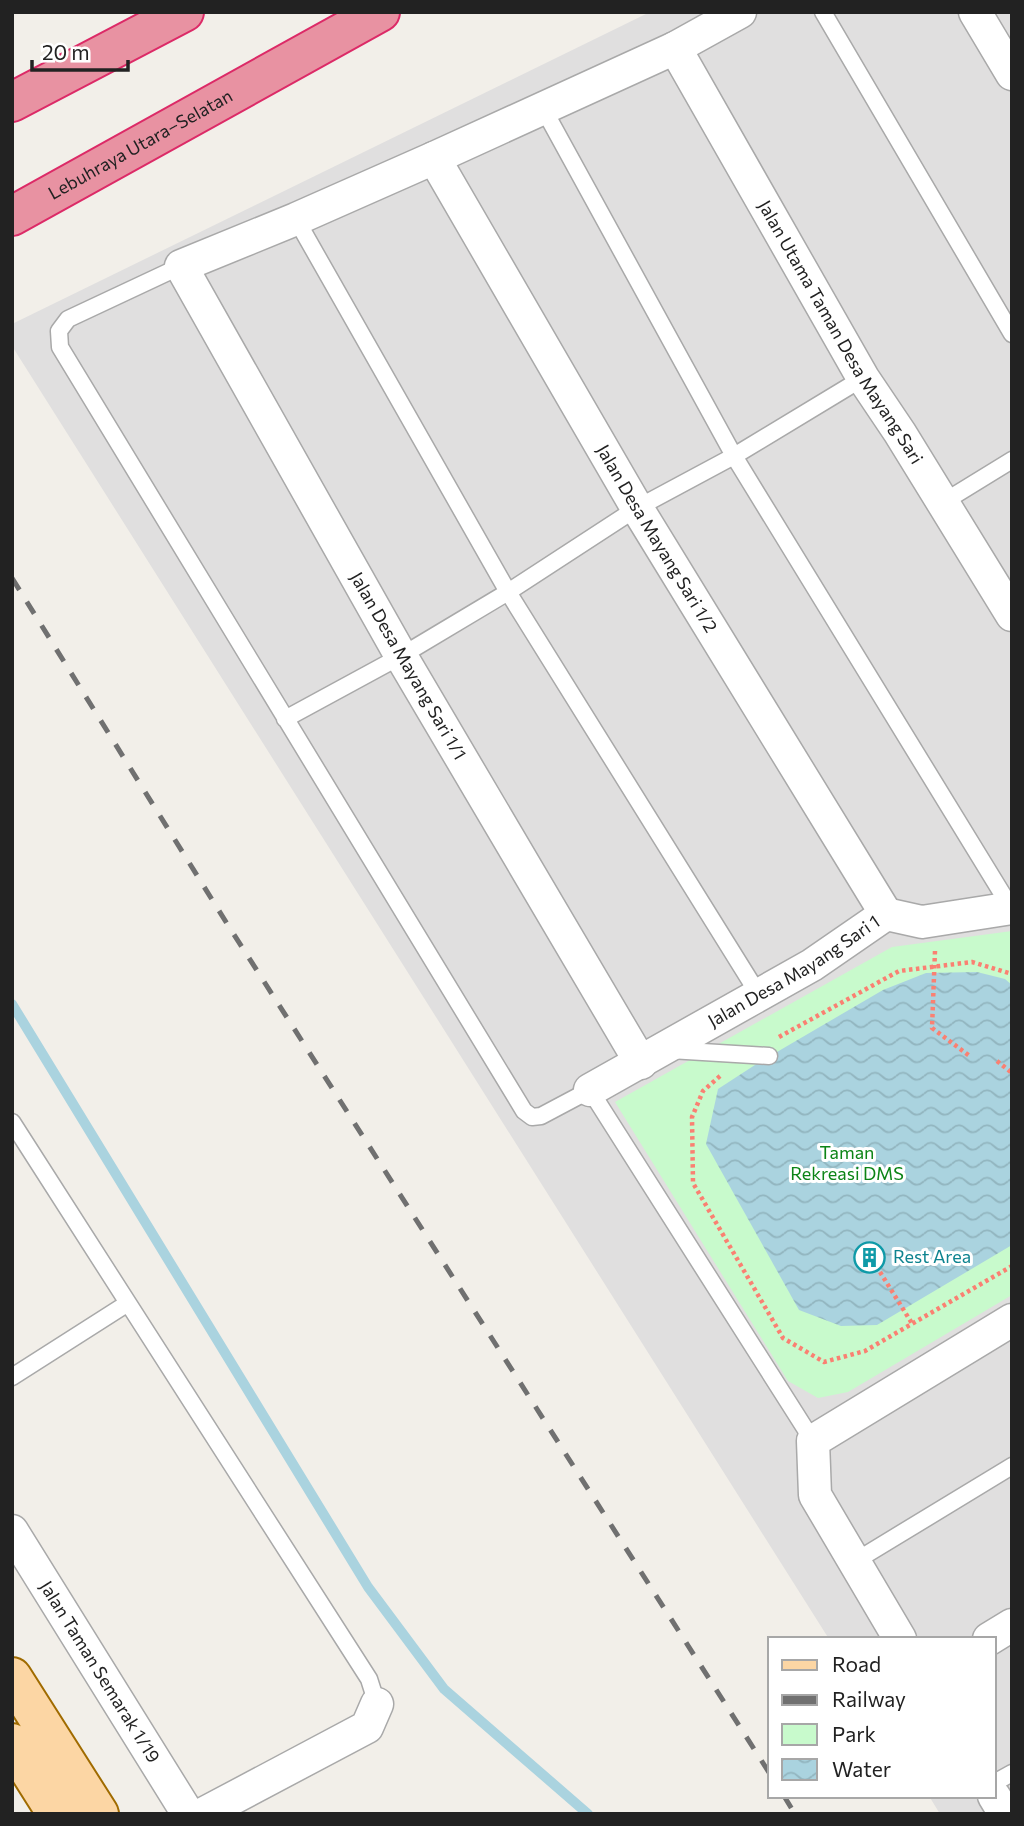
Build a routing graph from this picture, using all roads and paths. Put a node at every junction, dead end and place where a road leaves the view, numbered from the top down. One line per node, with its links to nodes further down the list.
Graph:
1 (184, 12): 8 (highway)
2 (380, 12): 11 (highway, Lebuhraya Utara–Selatan)
3 (740, 12): 6 (street)
4 (823, 12): 14 (lane)
5 (975, 12): 7 (street)
6 (675, 48): 9 (street); 15 (street, Jalan Utama Taman Desa Mayang Sari)
7 (1012, 74)
8 (12, 102)
9 (543, 108): 10 (street); 16 (lane)
10 (434, 158): 12 (street); 19 (street, Jalan Desa Mayang Sari 1/2)
11 (12, 216)
12 (296, 219): 13 (street); 20 (lane)
13 (181, 265): 22 (street, Jalan Desa Mayang Sari 1/1); 23 (lane)
14 (1012, 334)
15 (863, 378): 16 (lane); 18 (street, Jalan Utama Taman Desa Mayang Sari)
16 (734, 456): 19 (lane); 24 (lane)
17 (1012, 460): 18 (lane)
18 (942, 503): 21 (street, Jalan Utama Taman Desa Mayang Sari)
19 (637, 508): 20 (lane); 25 (street, Jalan Desa Mayang Sari 1/2)
20 (508, 592): 22 (lane); 28 (lane)
21 (1012, 615)
22 (401, 656): 23 (lane); 30 (street, Jalan Desa Mayang Sari 1/1)
23 (285, 719): 35 (lane)
24 (1011, 908): 25 (street, Jalan Desa Mayang Sari 1)
25 (886, 914): 28 (street, Jalan Desa Mayang Sari 1)
26 (935, 967): 27 (path); 29 (path); 32 (path)
27 (1012, 974)
28 (759, 995): 30 (street, Jalan Desa Mayang Sari 1)
29 (749, 1055): 30 (lane); 31 (lane); 41 (path)
30 (652, 1056): 35 (street, Jalan Desa Mayang Sari 1)
31 (769, 1056)
32 (971, 1057)
33 (997, 1060): 34 (path)
34 (1012, 1073)
35 (590, 1090): 43 (lane)
36 (12, 1122): 39 (lane)
37 (1012, 1266): 41 (path)
38 (880, 1272): 41 (path)
39 (128, 1303): 42 (lane); 51 (lane)
40 (1012, 1320): 43 (street)
41 (913, 1325)
42 (12, 1377)
43 (813, 1441): 46 (street)
44 (1012, 1466): 46 (lane)
45 (12, 1531): 59 (street, Jalan Taman Semarak 1/19)
46 (854, 1562): 48 (street)
47 (1012, 1625): 49 (street)
48 (899, 1637)
49 (992, 1637)
50 (12, 1677): 58 (main road)
51 (377, 1704): 56 (street)
52 (12, 1743): 57 (main road)
53 (1012, 1773): 54 (lane)
54 (996, 1782)
55 (995, 1798): 60 (street)
56 (223, 1809)
57 (57, 1814)
58 (99, 1814)
59 (188, 1814)
60 (1005, 1814)

